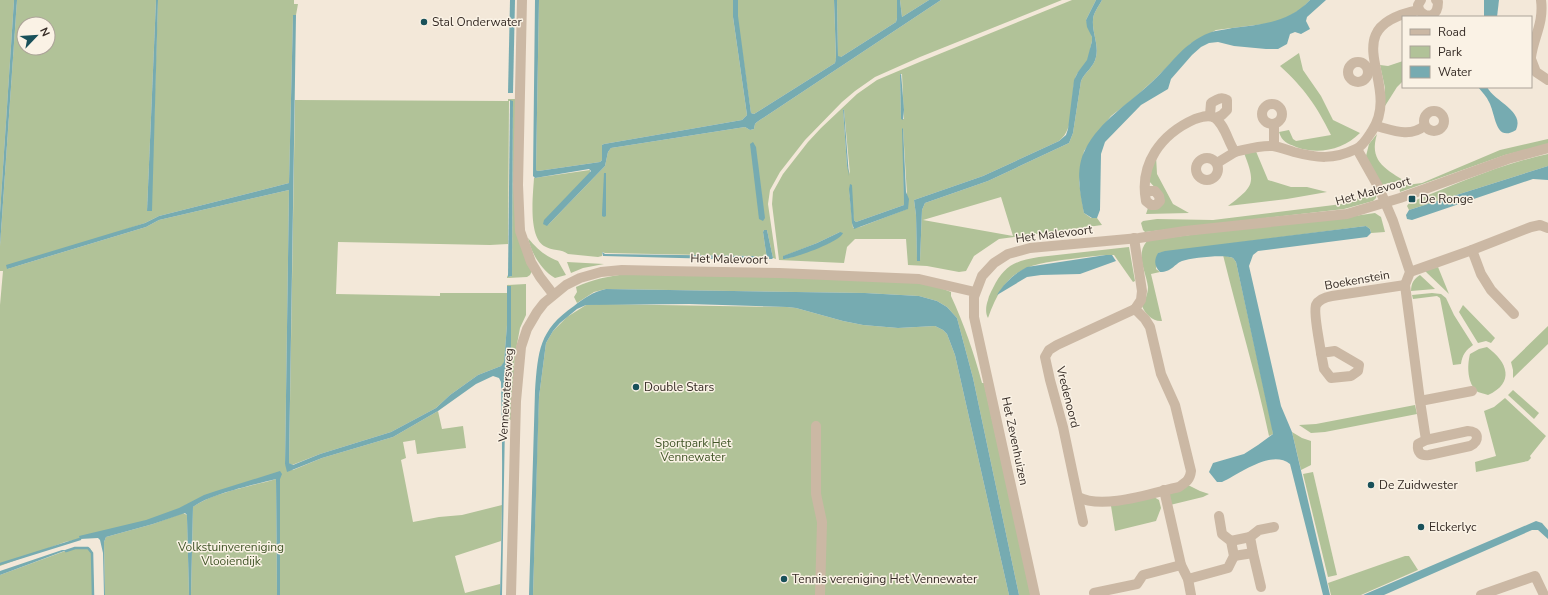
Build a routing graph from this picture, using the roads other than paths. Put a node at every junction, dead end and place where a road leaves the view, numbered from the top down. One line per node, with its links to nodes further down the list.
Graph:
1 (522, 0): 24 (street)
2 (1436, 0): 4 (street)
3 (1541, 0): 5 (street)
4 (1420, 5): 9 (street)
5 (1532, 47)
6 (1532, 61): 7 (street)
7 (1548, 80)
8 (1274, 124): 11 (street)
9 (1376, 126): 10 (street); 13 (street)
10 (1424, 126)
11 (1274, 146): 13 (street); 14 (street)
12 (1548, 148): 17 (street, Het Malevoort)
13 (1357, 149): 17 (street)
14 (1235, 152): 15 (street); 16 (street)
15 (1217, 164)
16 (1146, 191)
17 (1385, 203): 19 (street, Het Malevoort); 21 (street)
18 (1548, 228): 20 (street)
19 (1134, 238): 23 (street, Het Malevoort); 25 (street)
20 (1472, 250): 21 (street); 26 (street)
21 (1410, 272): 22 (street, Boekenstein)
22 (1405, 285): 27 (street, Boekenstein); 29 (street, Boekenstein)
23 (975, 292): 24 (street, Het Malevoort); 47 (street, Het Zevenhuizen)
24 (553, 294): 45 (street, Vennewatersweg)
25 (1135, 309): 32 (street); 33 (street, Vredenoord)
26 (1514, 314)
27 (1321, 353)
28 (1472, 392): 29 (street)
29 (1420, 402): 31 (street, Boekenstein)
30 (816, 426): 46 (street)
31 (1426, 440): 31 (street)
32 (1164, 490): 33 (street); 41 (street)
33 (1078, 497): 35 (street, Vredenoord)
34 (1219, 516): 38 (street)
35 (1083, 522)
36 (1274, 527): 37 (street)
37 (1250, 537): 38 (street); 39 (street)
38 (1231, 541): 40 (street)
39 (1253, 553): 40 (street); 43 (street)
40 (1234, 556): 42 (street)
41 (1181, 565): 42 (street); 44 (street)
42 (1188, 579): 48 (street)
43 (1261, 586)
44 (1094, 593)
45 (511, 595)
46 (820, 595)
47 (1035, 595)
48 (1192, 595)
49 (1481, 595): 50 (street)
50 (1544, 595)

